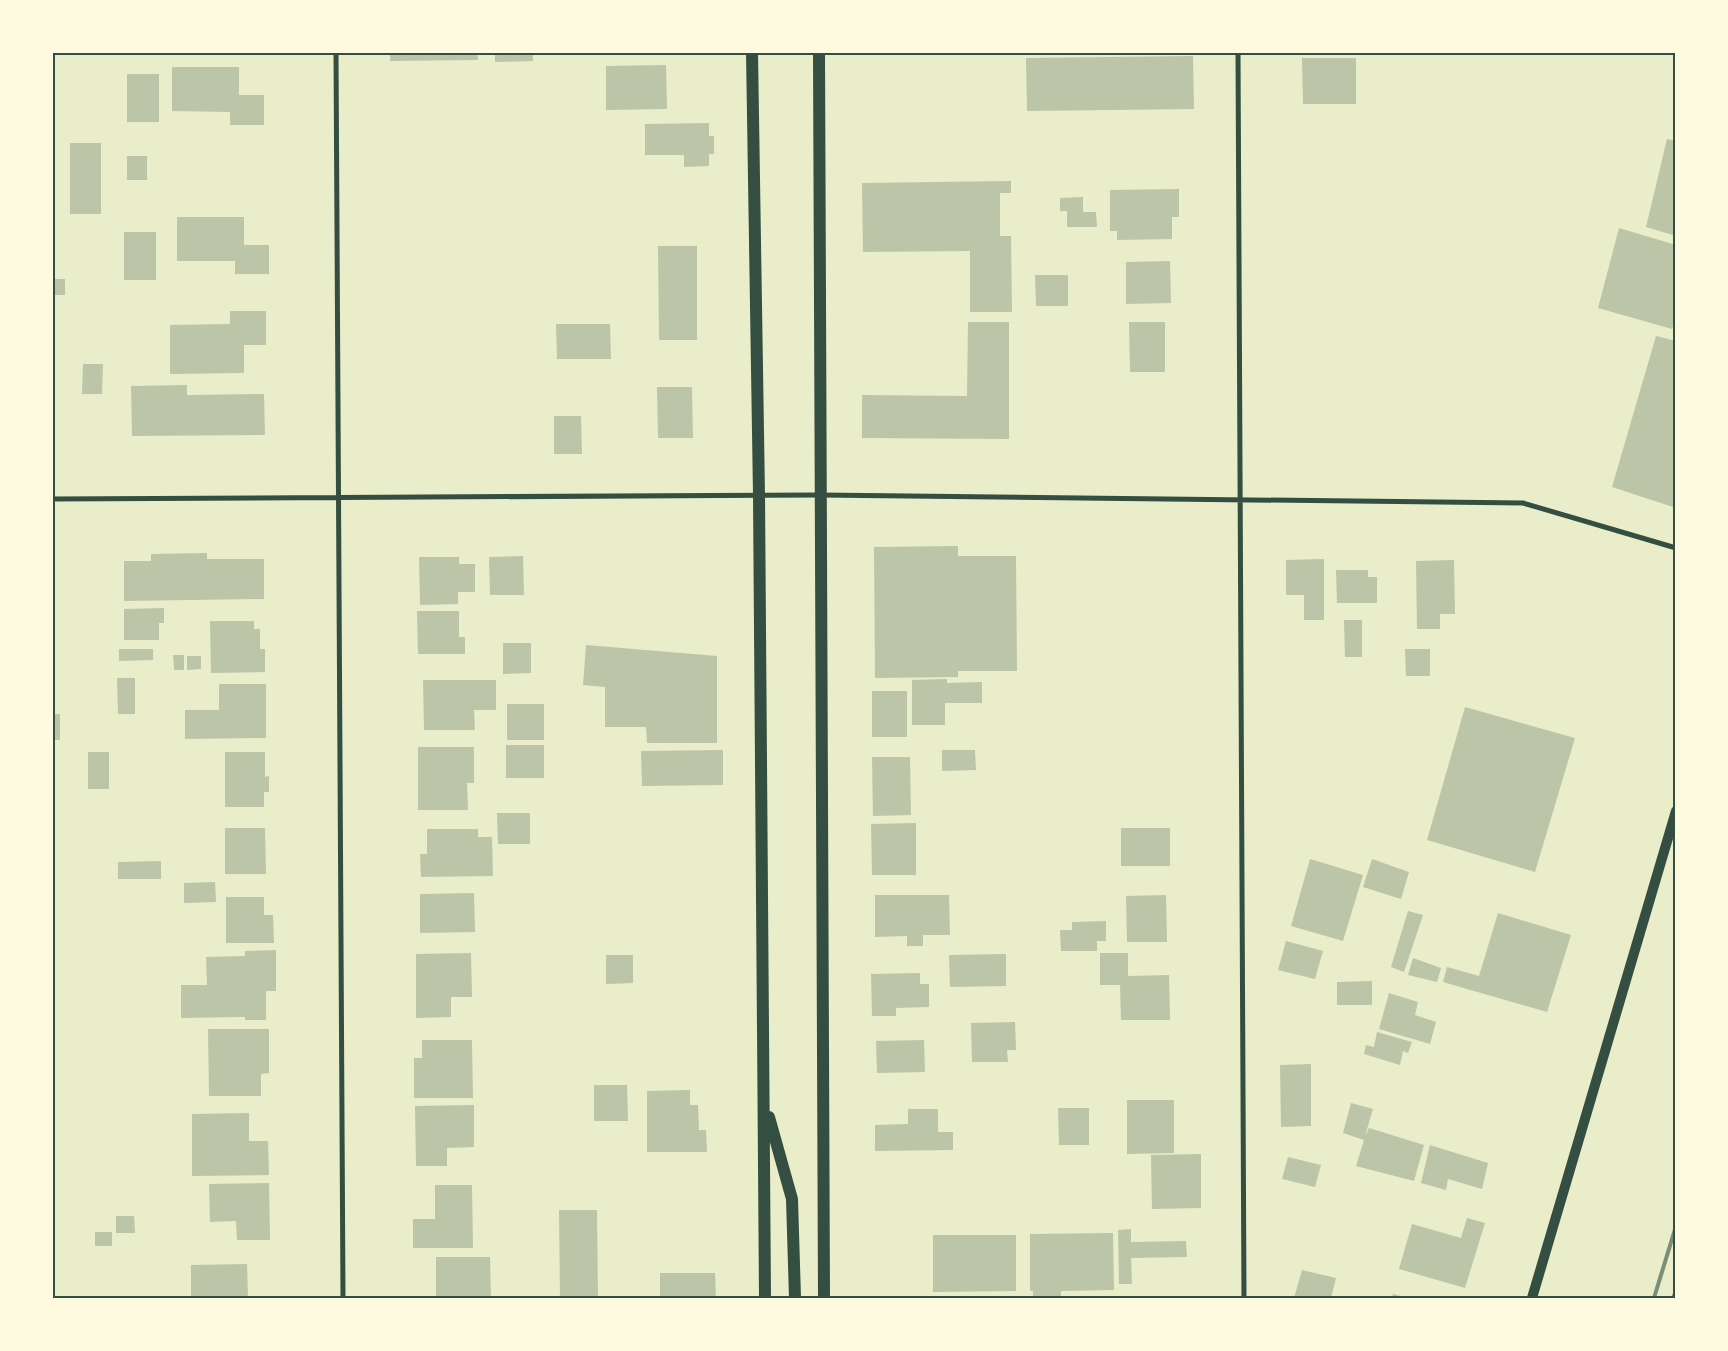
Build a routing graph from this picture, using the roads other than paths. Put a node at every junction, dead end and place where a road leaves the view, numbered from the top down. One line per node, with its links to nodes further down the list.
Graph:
1 (336, 52): 7 (street)
2 (752, 52): 5 (main road)
3 (819, 52): 6 (main road)
4 (1238, 52): 9 (street)
5 (759, 495): 6 (street); 7 (street); 12 (main road)
6 (820, 495): 9 (street); 16 (main road)
7 (338, 498): 8 (street); 13 (street)
8 (52, 499)
9 (1240, 501): 10 (street); 17 (street)
10 (1676, 548)
11 (1676, 811): 18 (main road)
12 (764, 1100): 14 (main road); 15 (main road)
13 (343, 1298)
14 (765, 1298)
15 (795, 1298)
16 (824, 1298)
17 (1244, 1298)
18 (1532, 1298)

